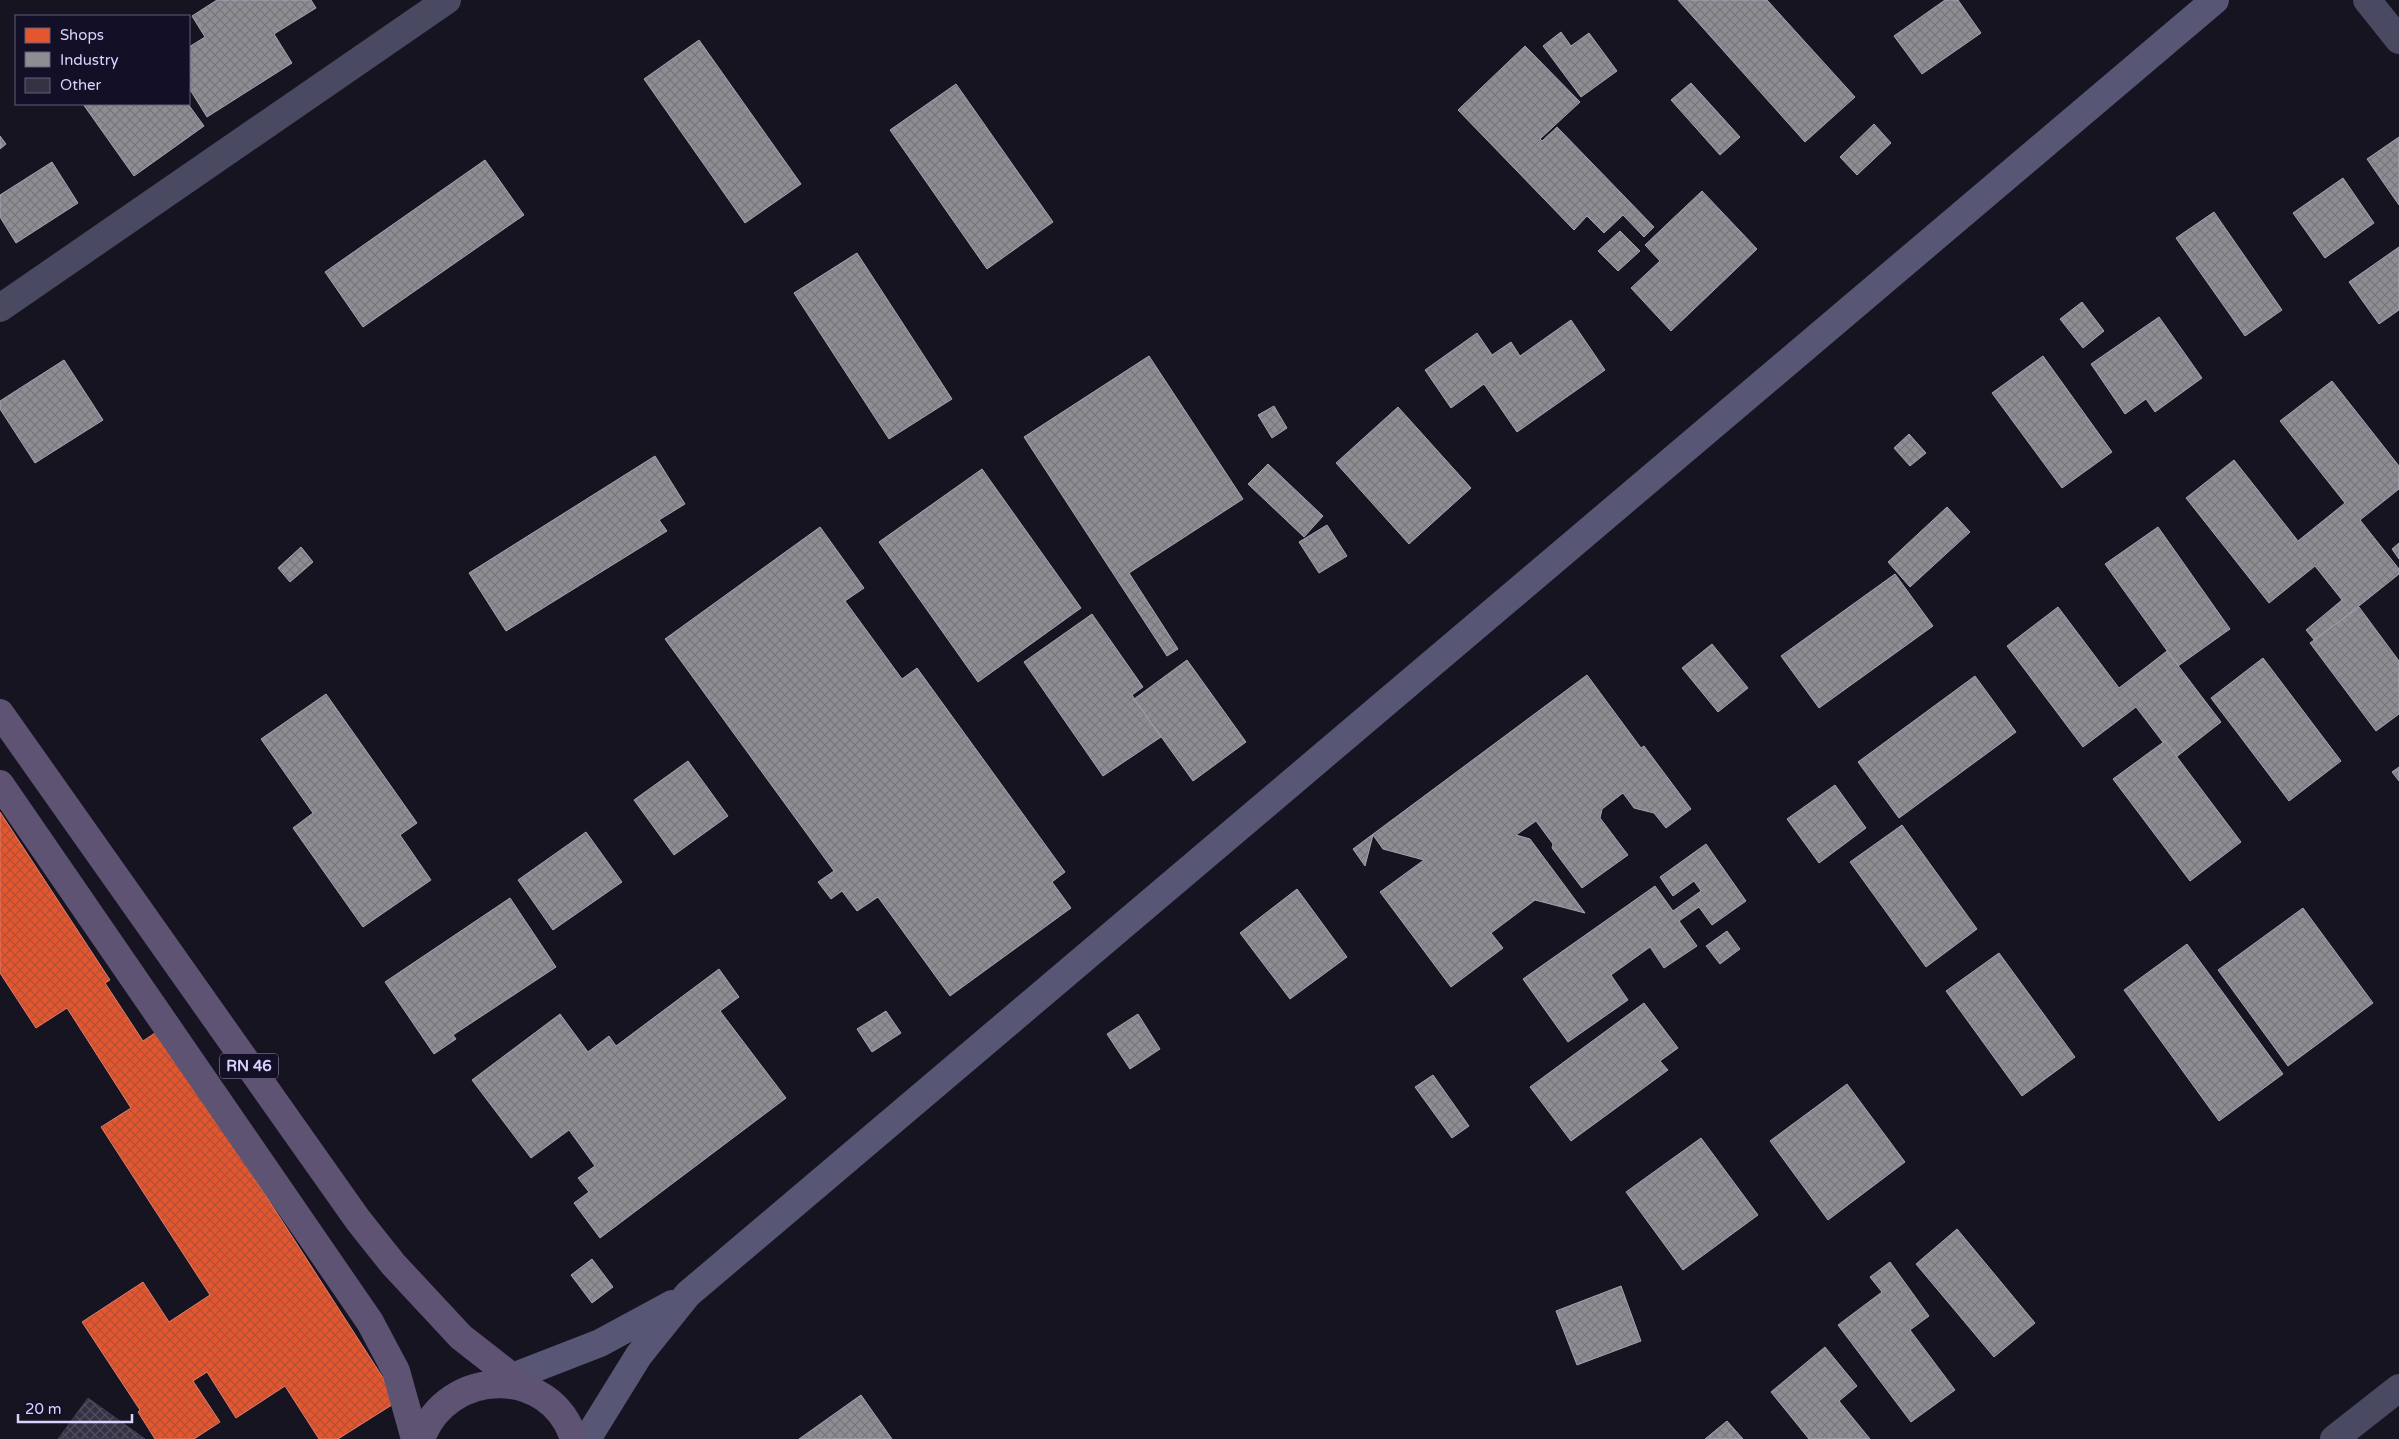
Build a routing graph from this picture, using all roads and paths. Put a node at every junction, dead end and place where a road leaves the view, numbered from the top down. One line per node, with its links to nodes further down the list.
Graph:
1 (447, 0): 5 (street)
2 (2215, 0): 8 (main road)
3 (2367, 0): 4 (street)
4 (2399, 40)
5 (0, 308)
6 (0, 713): 9 (main road, RN 46)
7 (0, 784): 11 (main road, RN 46)
8 (688, 1294): 9 (main road); 14 (main road)
9 (513, 1384): 12 (main road); 13 (main road)
10 (2399, 1388): 15 (street)
11 (416, 1439)
12 (421, 1439)
13 (574, 1439)
14 (587, 1439)
15 (2334, 1439)

